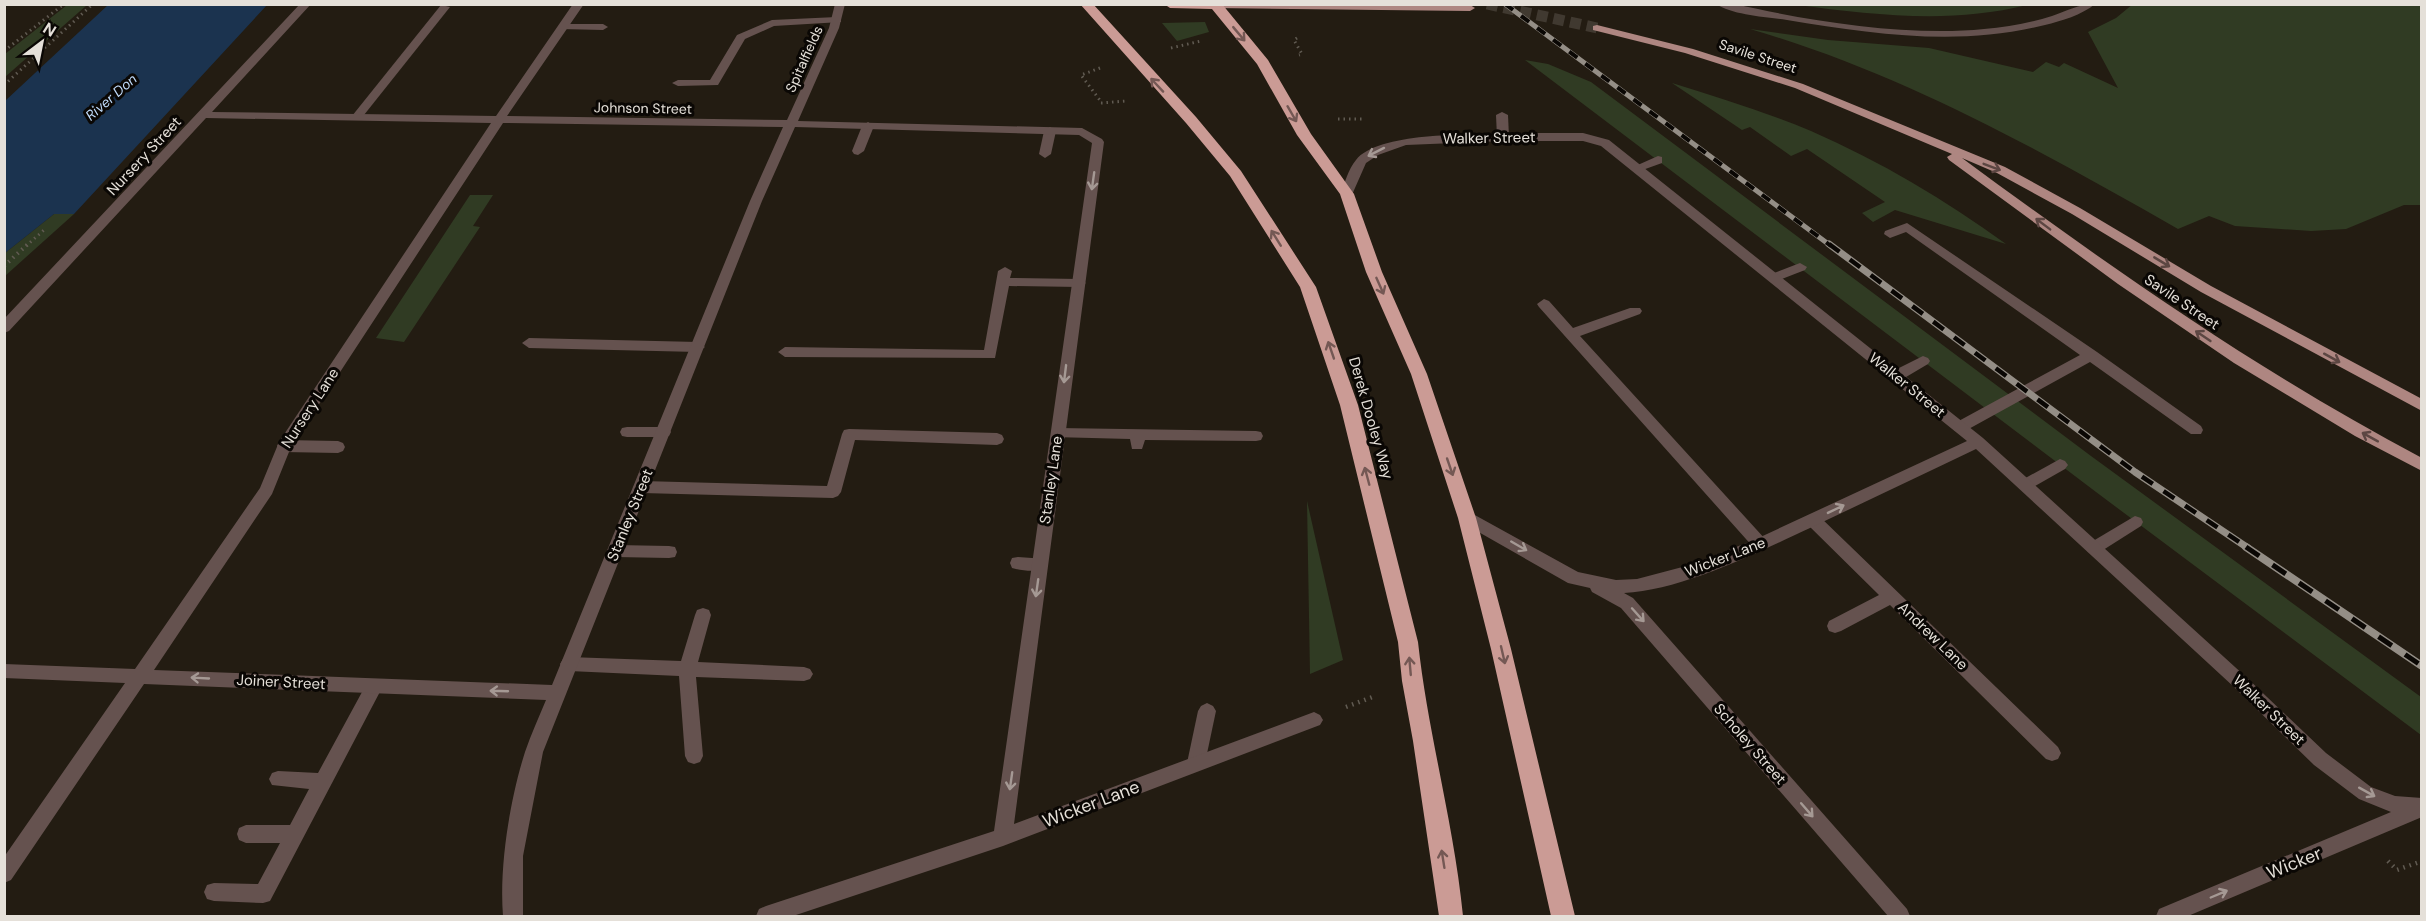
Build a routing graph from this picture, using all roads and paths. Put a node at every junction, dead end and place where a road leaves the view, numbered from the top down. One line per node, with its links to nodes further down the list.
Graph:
1 (64, 4): 19 (path)
2 (93, 4): 23 (path)
3 (306, 4): 25 (street, Nursery Street)
4 (579, 4): 15 (street, Nursery Lane)
5 (840, 4): 14 (street, Spitalfields)
6 (1086, 4): 20 (highway, Derek Dooley Way)
7 (1170, 4): 10 (highway)
8 (1721, 4): 9 (street)
9 (2090, 4)
10 (1215, 5): 11 (main road); 21 (highway, one-way to 21)
11 (1315, 5): 13 (main road); 21 (path)
12 (445, 7): 27 (street)
13 (1470, 8)
14 (837, 20): 22 (street); 29 (street, Spitalfields)
15 (564, 27): 16 (street); 28 (street, Nursery Lane)
16 (603, 27)
17 (1597, 27): 34 (main road, Savile Street)
18 (1207, 48): 20 (path)
19 (4, 51)
20 (1133, 57): 24 (path); 89 (highway, Derek Dooley Way, one-way to 20)
21 (1263, 63): 39 (highway, one-way to 39)
22 (678, 83)
23 (4, 85)
24 (1102, 103)
25 (204, 115): 27 (street, Johnson Street); 46 (street, Nursery Street)
26 (1502, 115): 33 (street)
27 (356, 118): 28 (street, Johnson Street)
28 (499, 120): 29 (street, Johnson Street); 65 (street, Nursery Lane)
29 (792, 125): 30 (street, Johnson Street); 49 (street, Stanley Street)
30 (868, 126): 31 (street, Johnson Street); 35 (street)
31 (1050, 131): 32 (street, Johnson Street); 36 (street)
32 (1082, 132): 43 (street, Stanley Lane, one-way to 43)
33 (1503, 137): 38 (street, Walker Street); 39 (street, Walker Street, one-way to 39)
34 (1938, 145): 54 (main road, Savile Street, one-way to 54); 68 (main road, Savile Street, one-way to 34)
35 (858, 151)
36 (1045, 154)
37 (1658, 160): 38 (street)
38 (1637, 168): 42 (street, Walker Street)
39 (1347, 194): 71 (highway, one-way to 71)
40 (1890, 234): 51 (street)
41 (1800, 267): 42 (street)
42 (1774, 278): 53 (street, Walker Street)
43 (1078, 283): 50 (street); 61 (street, Stanley Lane, one-way to 61)
44 (1544, 304): 47 (street)
45 (1635, 311): 47 (street)
46 (4, 328)
47 (1571, 334): 74 (street)
48 (529, 342): 49 (street)
49 (698, 347): 60 (street, Stanley Street)
50 (785, 352)
51 (2092, 355): 57 (street); 58 (street)
52 (1923, 361): 53 (street)
53 (1896, 376): 57 (street, Walker Street)
54 (2373, 381): 55 (main road); 56 (main road, Savile Street)
55 (2421, 394)
56 (2421, 406)
57 (1960, 427): 64 (street, Walker Street)
58 (2196, 430)
59 (627, 432): 60 (street)
60 (664, 432): 70 (street, Stanley Street)
61 (1058, 433): 62 (street); 79 (street, Stanley Lane)
62 (1256, 436)
63 (997, 439): 70 (street)
64 (1978, 442): 69 (street, Walker Street); 72 (street, Wicker Lane, one-way to 64)
65 (284, 446): 66 (street); 88 (street, Nursery Lane)
66 (338, 447)
67 (2060, 465): 69 (street)
68 (2421, 465)
69 (2025, 485): 75 (street, Walker Street)
70 (642, 487): 76 (street, Stanley Street)
71 (1467, 518): 80 (street, Wicker Lane, one-way to 80); 109 (highway, one-way to 109)
72 (1813, 520): 74 (street, Wicker Lane); 81 (street, Andrew Lane)
73 (2135, 522): 75 (street)
74 (1760, 544): 80 (street, Wicker Lane)
75 (2094, 548): 99 (street, Walker Street, one-way to 99)
76 (616, 551): 77 (street); 84 (street, Stanley Street)
77 (669, 552)
78 (1018, 563): 79 (street)
79 (1040, 564): 102 (street, Stanley Lane, one-way to 102)
80 (1590, 582): 110 (street, Scholey Street, one-way to 110)
81 (1892, 596): 83 (street); 94 (street, Andrew Lane)
82 (703, 615): 85 (street)
83 (1835, 626)
84 (569, 664): 85 (street); 91 (street, Stanley Street)
85 (687, 669): 87 (street); 95 (street)
86 (4, 671): 88 (street, Joiner Street)
87 (804, 674)
88 (141, 676): 90 (street, Joiner Street, one-way to 88); 103 (street, Nursery Lane)
89 (1412, 681): 93 (path); 108 (highway, Derek Dooley Way, one-way to 89)
90 (374, 686): 91 (street, Joiner Street, one-way to 90); 98 (street)
91 (558, 693): 106 (street, Stanley Street)
92 (1207, 711): 96 (street)
93 (1314, 720): 96 (street, Wicker Lane)
94 (2052, 753)
95 (694, 756)
96 (1196, 763): 102 (street, Wicker Lane)
97 (278, 779): 98 (street)
98 (323, 782): 101 (street)
99 (2421, 807): 111 (street, Wicker, one-way to 99)
100 (246, 834): 101 (street)
101 (295, 834): 105 (street)
102 (1003, 837): 107 (street, Wicker Lane)
103 (10, 856): 104 (street, Nursery Lane)
104 (4, 874)
105 (214, 892)
106 (513, 916)
107 (766, 916)
108 (1451, 916)
109 (1563, 916)
110 (1900, 916)
111 (2166, 916)

